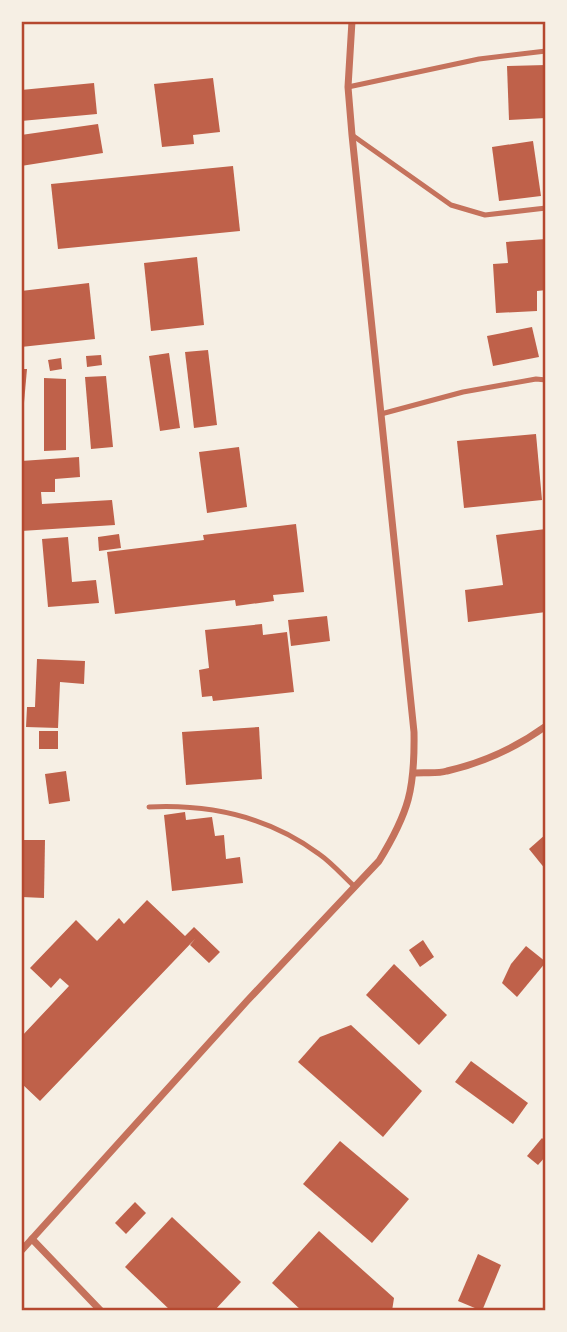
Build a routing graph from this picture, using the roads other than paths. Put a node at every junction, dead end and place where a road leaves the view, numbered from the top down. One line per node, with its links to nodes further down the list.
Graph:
1 (354, 22): 3 (street)
2 (546, 51): 3 (lane)
3 (348, 88): 4 (street)
4 (352, 135): 5 (lane); 7 (street)
5 (546, 208)
6 (546, 380): 7 (lane)
7 (381, 414): 9 (street)
8 (546, 726): 9 (street)
9 (415, 773): 11 (street)
10 (149, 807): 11 (lane)
11 (355, 887): 12 (street)
12 (32, 1239): 13 (street); 14 (street)
13 (21, 1251)
14 (101, 1311)

